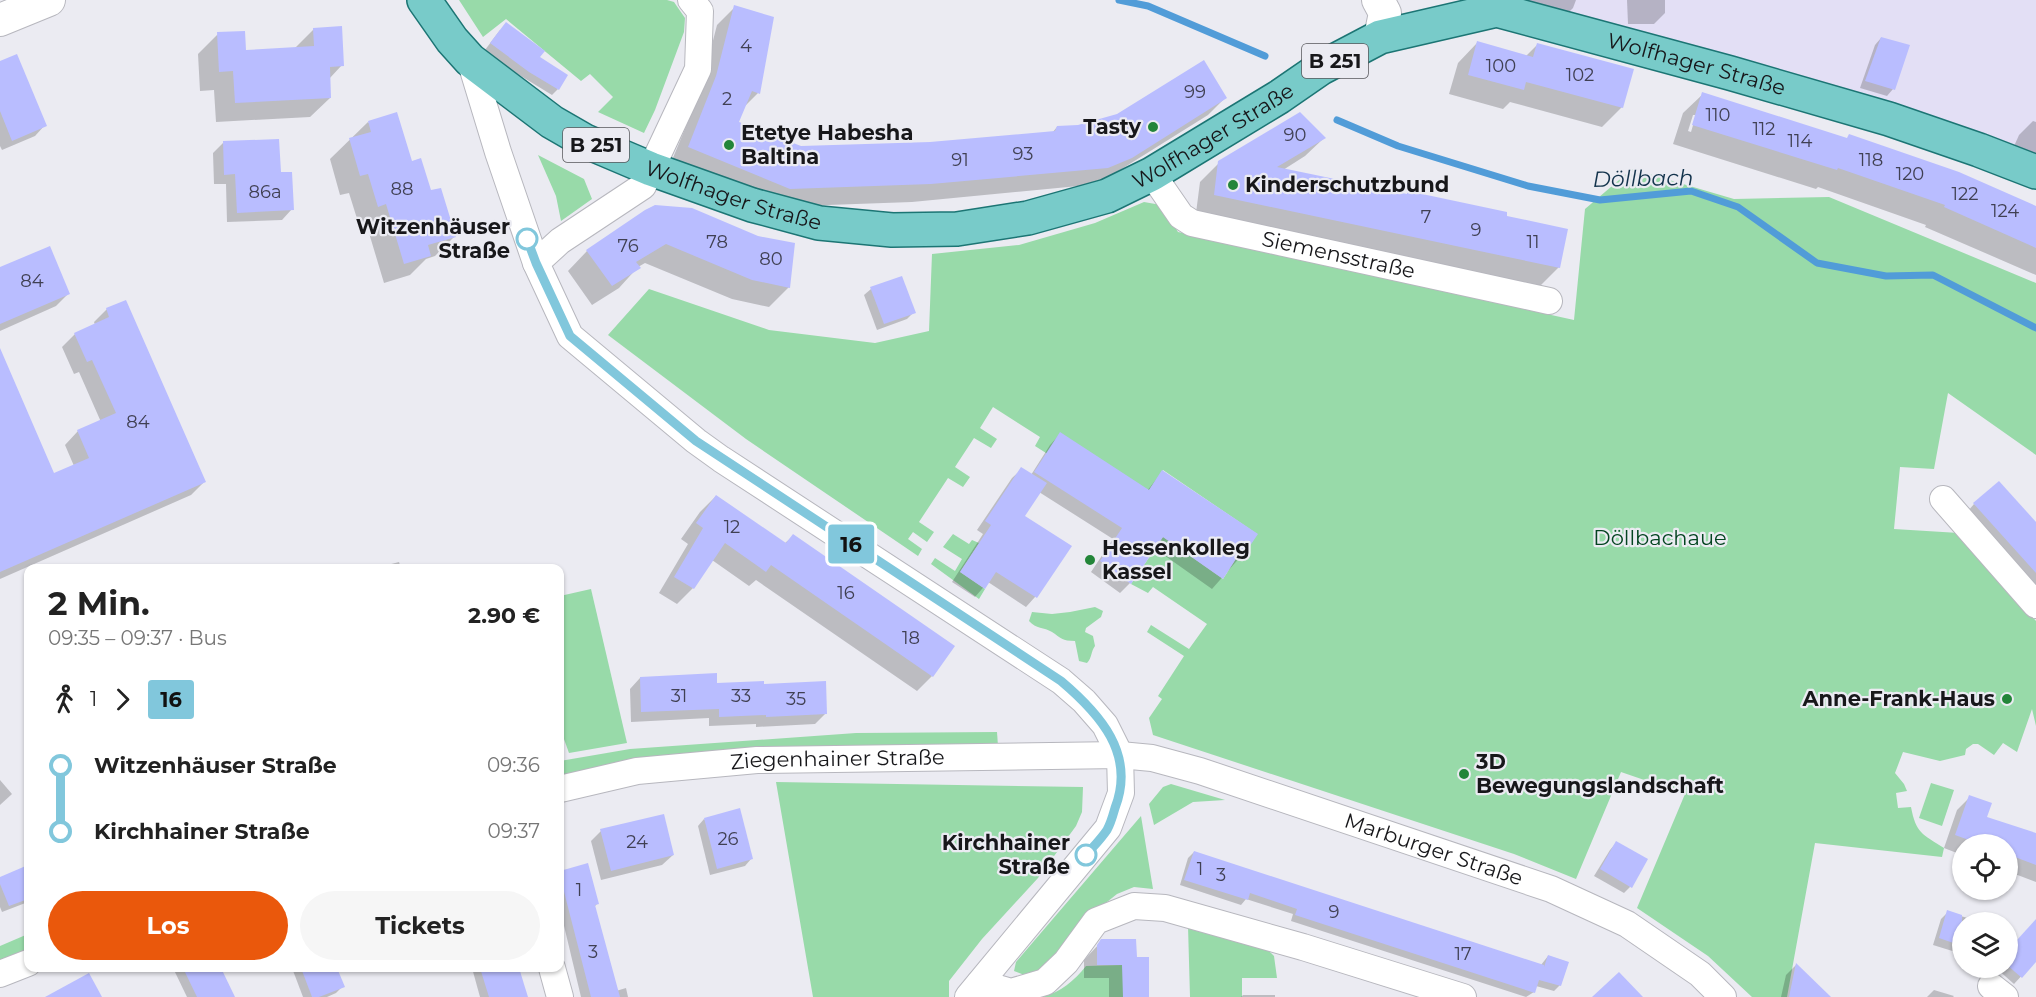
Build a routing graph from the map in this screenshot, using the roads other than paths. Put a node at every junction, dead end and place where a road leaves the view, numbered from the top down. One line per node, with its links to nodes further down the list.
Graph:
1 (49, 0): 7 (street)
2 (691, 0): 10 (street)
3 (1378, 0): 8 (street)
4 (1460, 0): 5 (street)
5 (1497, 10): 8 (main road, Wolfhager Straße / B 251); 11 (main road, Wolfhager Straße / B 251)
6 (433, 13): 9 (main road, Wolfhager Straße / B 251)
7 (0, 20)
8 (1380, 37): 12 (main road, Wolfhager Straße / B 251)
9 (470, 60): 10 (main road, Wolfhager Straße / B 251); 13 (street)
10 (651, 169): 12 (main road, Wolfhager Straße / B 251); 13 (street)
11 (2036, 172)
12 (1152, 174): 14 (street, Siemensstraße)
13 (536, 263): 17 (street)
14 (1549, 302)
15 (1942, 499): 16 (street)
16 (2036, 605)
17 (1120, 755): 18 (street, Ziegenhainer Straße); 22 (street); 25 (street, Marburger Straße)
18 (564, 788)
19 (24, 965): 21 (street)
20 (553, 972): 23 (street)
21 (0, 974)
22 (974, 990): 24 (street)
23 (560, 997)
24 (1463, 997)
25 (1724, 997)

